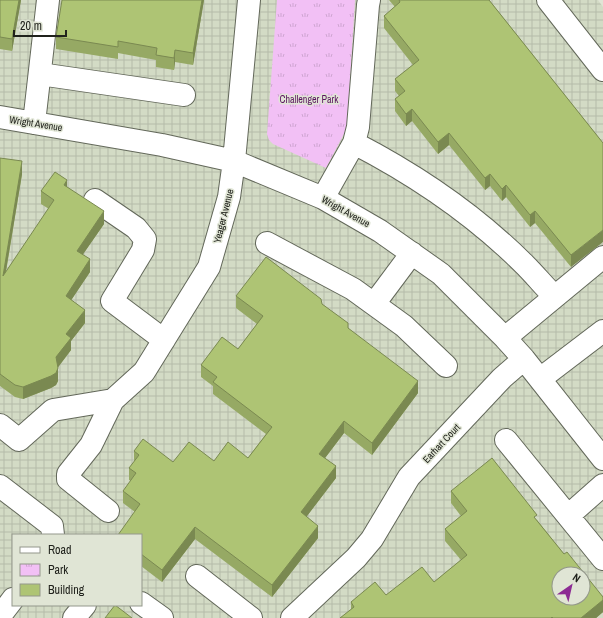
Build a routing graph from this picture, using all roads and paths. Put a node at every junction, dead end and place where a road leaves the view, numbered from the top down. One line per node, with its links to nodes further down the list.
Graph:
1 (48, 0): 6 (street)
2 (249, 0): 11 (street, Yeager Avenue)
3 (369, 0): 10 (street)
4 (548, 0): 5 (street)
5 (603, 70)
6 (40, 74): 7 (street); 9 (street)
7 (184, 95)
8 (0, 117): 9 (street, Wright Avenue)
9 (34, 123): 11 (street, Wright Avenue)
10 (354, 143): 12 (street); 17 (street)
11 (234, 161): 12 (street, Wright Avenue); 21 (street, Yeager Avenue)
12 (323, 198): 15 (street, Wright Avenue)
13 (95, 200): 21 (street)
14 (267, 243): 18 (street)
15 (412, 253): 18 (street); 20 (street, Wright Avenue)
16 (603, 257): 17 (street)
17 (554, 296): 20 (street)
18 (374, 304): 23 (street)
19 (603, 331): 24 (street)
20 (505, 338): 22 (street, Wright Avenue)
21 (164, 340): 25 (street, Yeager Avenue)
22 (524, 359): 24 (street, Wright Avenue); 43 (street, Earhart Court)
23 (446, 366)
24 (540, 379): 28 (street, Wright Avenue)
25 (113, 400): 26 (street); 31 (street)
26 (0, 425)
27 (506, 440): 32 (street)
28 (603, 459)
29 (603, 485): 32 (street)
30 (0, 486): 33 (street)
31 (108, 511)
32 (568, 516): 34 (street)
33 (53, 534)
34 (603, 559)
35 (197, 576): 42 (street)
36 (12, 600): 39 (street)
37 (142, 604): 41 (street)
38 (84, 606): 40 (street)
39 (0, 616)
40 (74, 618)
41 (162, 618)
42 (252, 618)
43 (292, 618)

